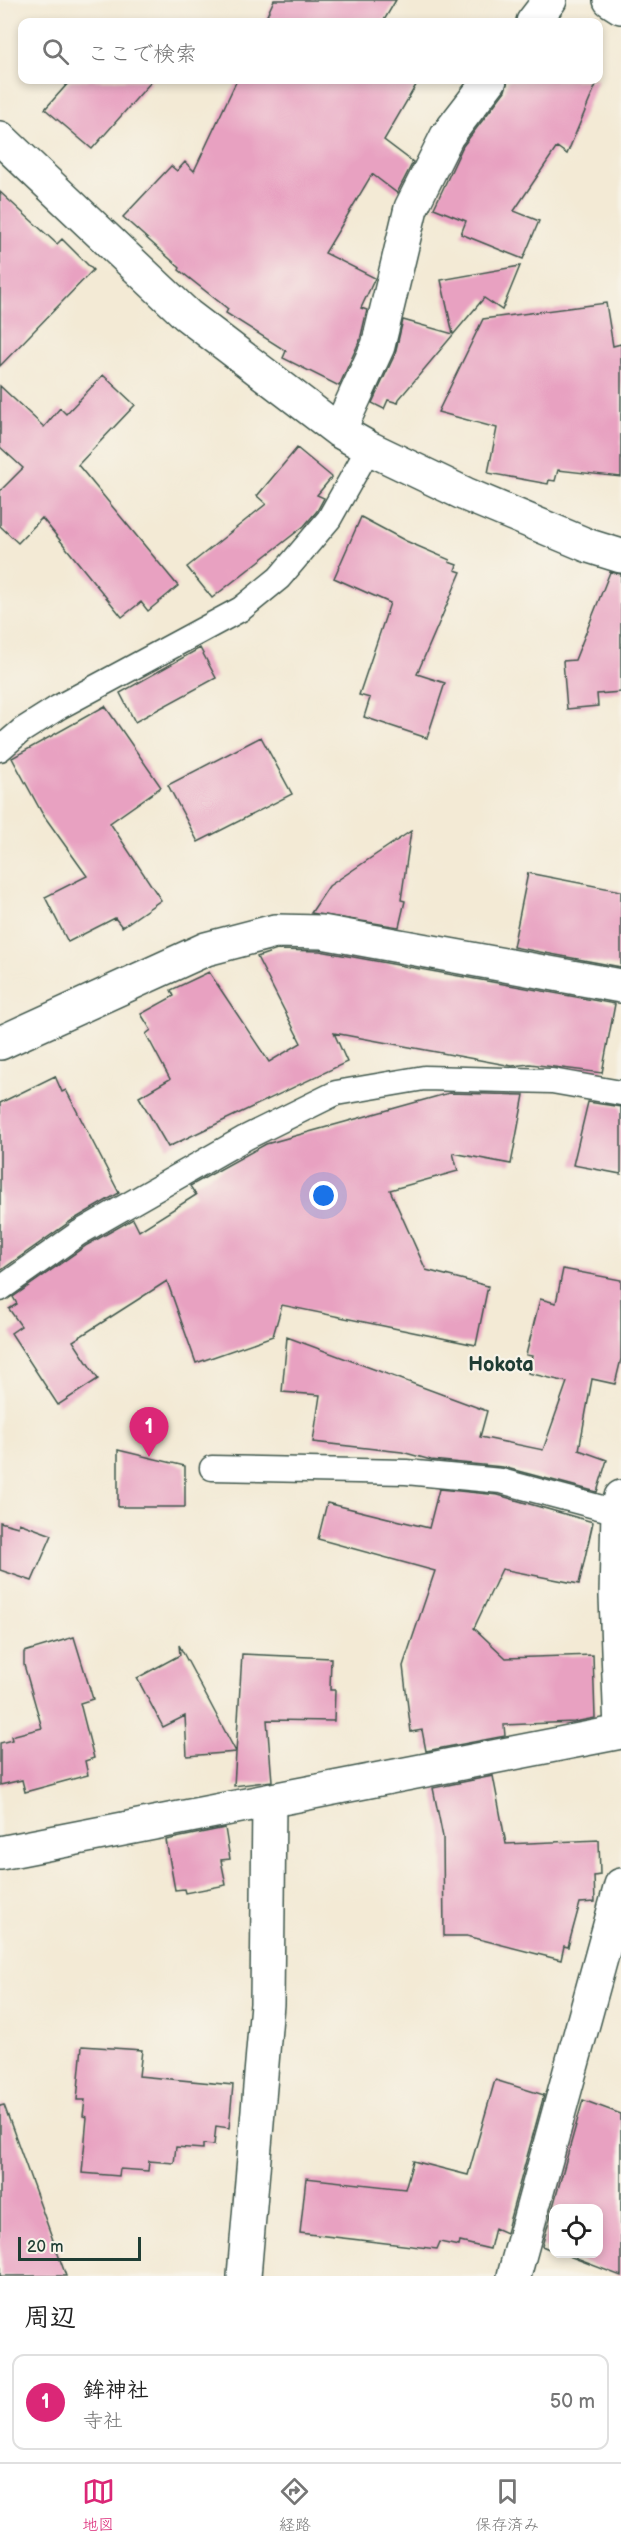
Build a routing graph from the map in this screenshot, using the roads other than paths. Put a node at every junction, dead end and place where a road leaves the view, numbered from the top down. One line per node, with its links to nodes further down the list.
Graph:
1 (550, 0): 4 (street)
2 (610, 0): 3 (street)
3 (621, 7)
4 (536, 18)
5 (487, 84): 7 (street)
6 (0, 138): 7 (street)
7 (339, 431): 8 (street)
8 (369, 448): 9 (street); 10 (lane)
9 (621, 556)
10 (0, 749)
11 (621, 986): 12 (street)
12 (0, 1043)
13 (621, 1093): 14 (lane)
14 (0, 1289)
15 (212, 1468): 16 (lane)
16 (620, 1507): 17 (street)
17 (621, 1731): 18 (street)
18 (269, 1801): 19 (street); 21 (street)
19 (0, 1853)
20 (621, 1885): 22 (street)
21 (244, 2276)
22 (514, 2276)

